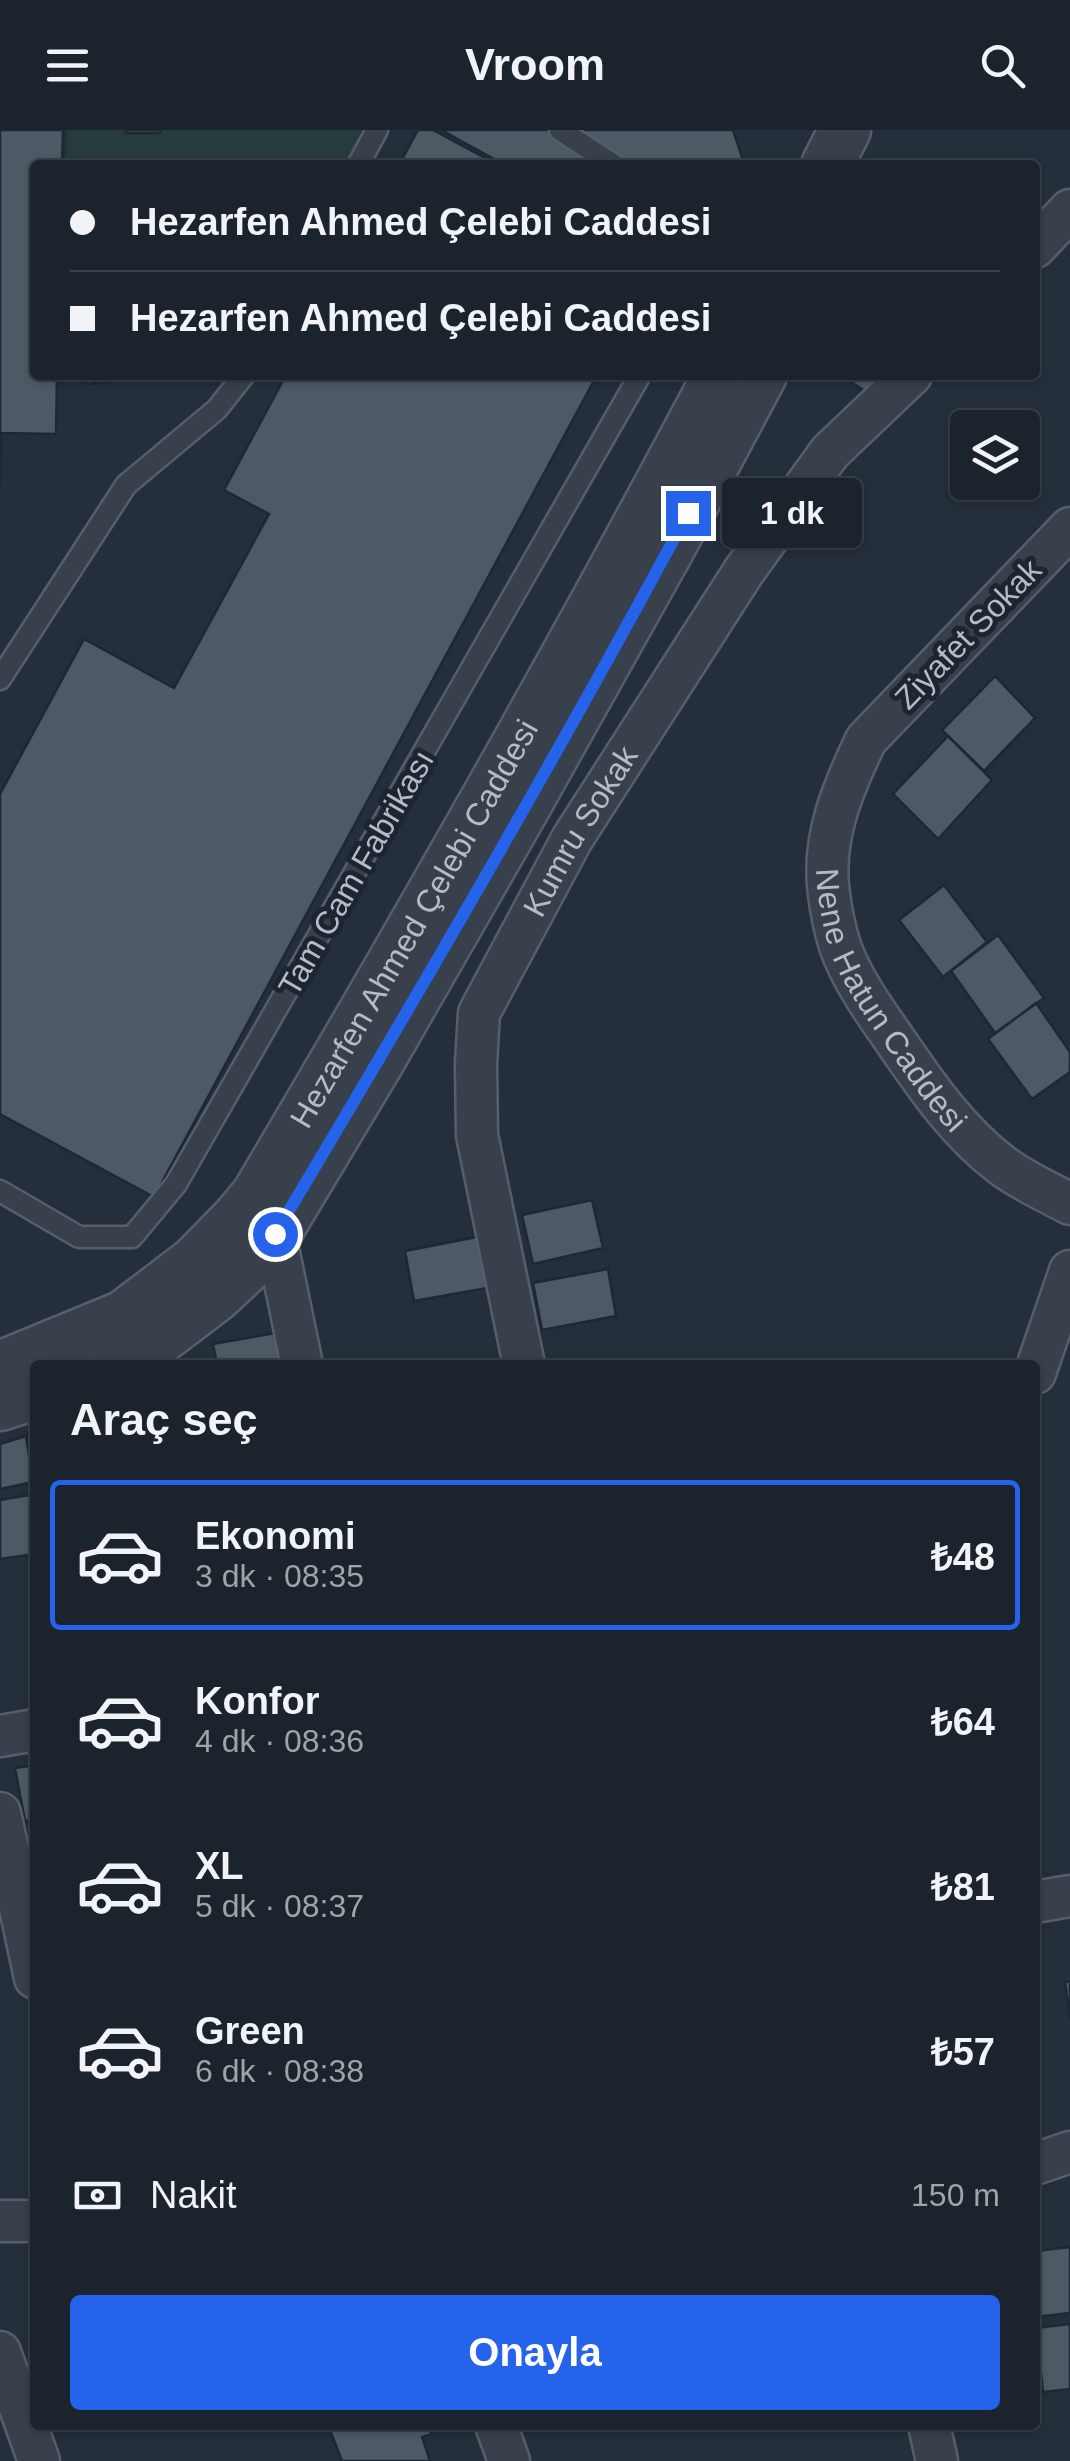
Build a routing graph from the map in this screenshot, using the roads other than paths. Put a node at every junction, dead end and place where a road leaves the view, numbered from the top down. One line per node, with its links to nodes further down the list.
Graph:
1 (377, 130): 5 (lane)
2 (560, 130): 6 (lane)
3 (844, 130): 7 (street)
4 (882, 130): 8 (street)
5 (361, 160)
6 (606, 160)
7 (829, 160)
8 (867, 160)
9 (1070, 210): 10 (street)
10 (1040, 242)
11 (240, 380): 17 (lane)
12 (637, 380): 19 (lane, Tam Cam Fabrikası)
13 (715, 380): 21 (street, Hezarfen Ahmed Çelebi Caddesi)
14 (758, 380): 21 (street, Hezarfen Ahmed Çelebi Caddesi)
15 (906, 380): 26 (street, Kumru Sokak)
16 (1067, 536): 18 (street, Ziyafet Sokak)
17 (0, 679)
18 (866, 740): 20 (street, Nene Hatun Caddesi)
19 (0, 1190)
20 (1070, 1204)
21 (266, 1214): 23 (street, Hezarfen Ahmed Çelebi Caddesi); 25 (street)
22 (1070, 1271): 27 (street)
23 (100, 1354): 24 (street, Hezarfen Ahmed Çelebi Caddesi)
24 (54, 1360)
25 (301, 1360)
26 (523, 1360)
27 (1039, 1360)
28 (30, 1363): 29 (street, Hezarfen Ahmed Çelebi Caddesi)
29 (0, 1367)
30 (30, 1396): 31 (street)
31 (0, 1405)
32 (30, 1731): 33 (street)
33 (0, 1736)
34 (0, 1812): 37 (street)
35 (1070, 1896): 36 (street)
36 (1040, 1901)
37 (30, 1954)
38 (0, 2221): 39 (street)
39 (30, 2221)
40 (0, 2352): 43 (street)
41 (498, 2430): 44 (street)
42 (930, 2430): 45 (street)
43 (39, 2461)
44 (509, 2461)
45 (937, 2461)

